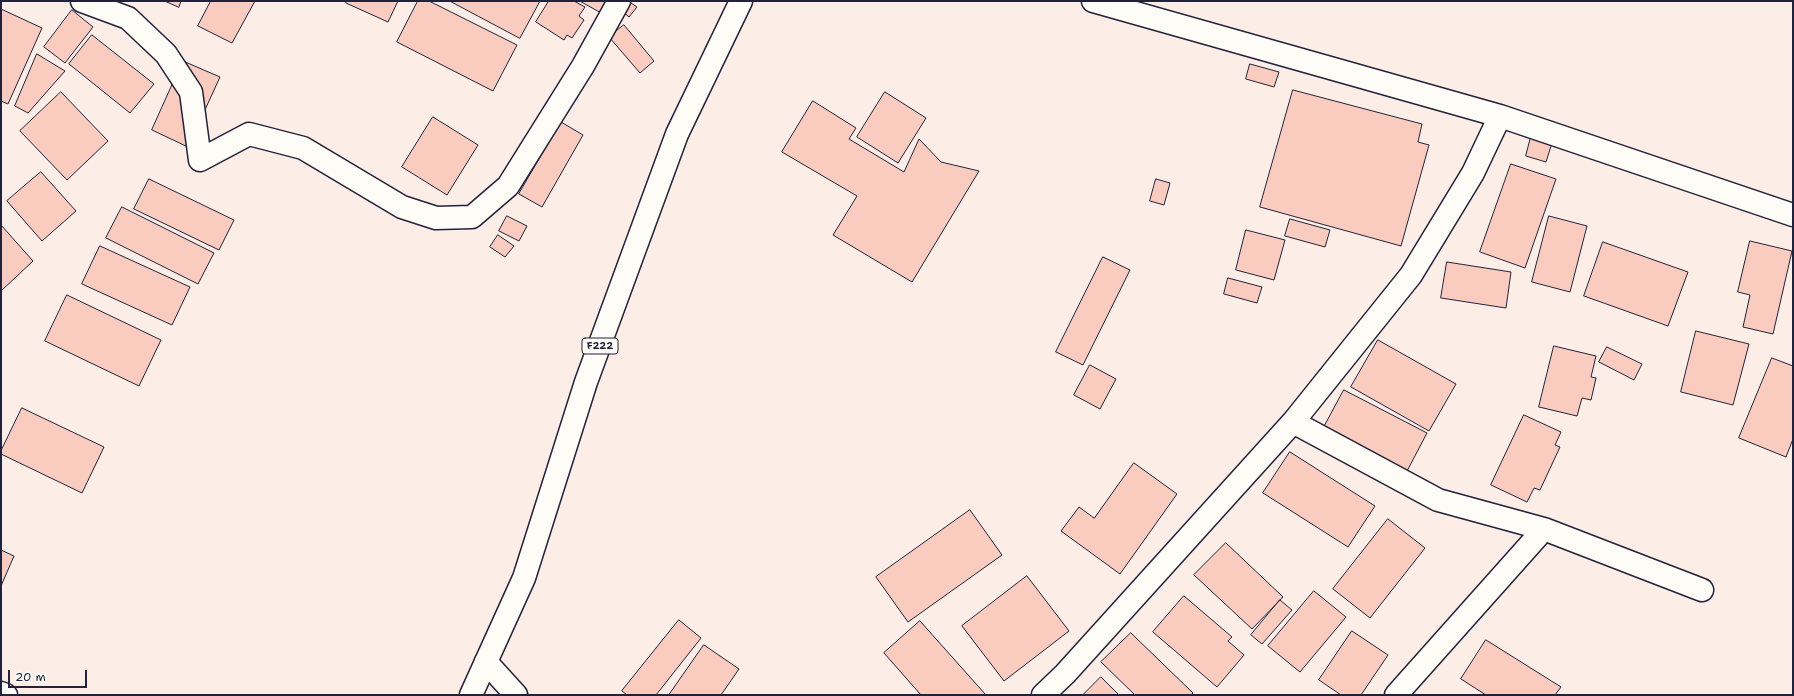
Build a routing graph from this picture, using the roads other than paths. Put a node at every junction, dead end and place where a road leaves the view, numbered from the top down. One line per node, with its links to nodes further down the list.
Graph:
1 (82, 1): 2 (street)
2 (620, 1)
3 (741, 1): 10 (street, F222)
4 (1093, 1): 5 (street)
5 (1500, 116): 6 (street); 7 (street)
6 (1793, 215)
7 (1293, 422): 8 (street); 15 (street)
8 (1544, 529): 9 (street); 16 (street)
9 (1702, 590)
10 (486, 662): 13 (street, F222); 14 (street)
11 (1, 693): 12 (street)
12 (6, 695)
13 (470, 695)
14 (516, 695)
15 (1043, 695)
16 (1396, 695)

